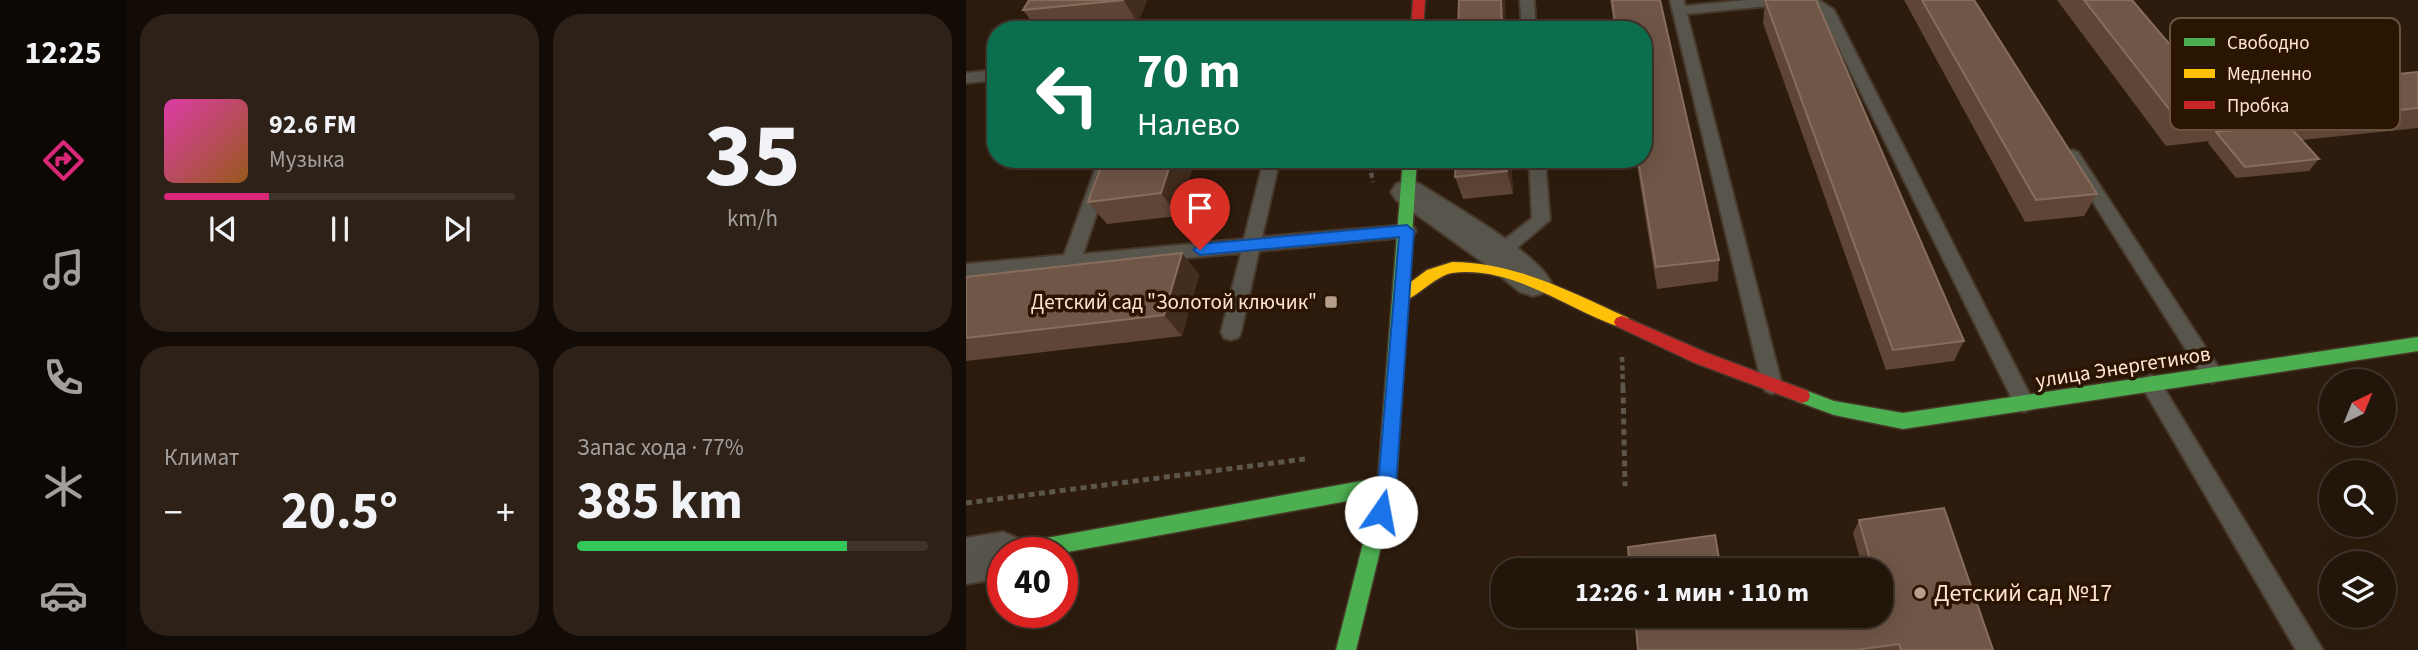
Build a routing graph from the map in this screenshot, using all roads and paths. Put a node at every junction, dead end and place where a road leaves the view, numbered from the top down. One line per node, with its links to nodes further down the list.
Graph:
1 (1419, 0): 6 (street)
2 (1527, 0): 7 (lane)
3 (1787, 0): 5 (lane)
4 (1809, 0): 30 (lane)
5 (1678, 6): 29 (lane)
6 (1418, 21)
7 (1528, 21)
8 (987, 76): 9 (lane)
9 (966, 78)
10 (2062, 139): 27 (lane)
11 (1104, 168): 20 (lane)
12 (1270, 168): 18 (lane)
13 (1371, 168): 17 (path)
14 (1538, 168): 19 (lane)
15 (1409, 176): 16 (street); 19 (street)
16 (1407, 231): 17 (lane); 23 (street)
17 (1383, 233): 18 (lane)
18 (1252, 245): 20 (lane); 24 (lane)
19 (1498, 254): 22 (street)
20 (1071, 261): 21 (lane)
21 (966, 271)
22 (1533, 282): 23 (street, улица Энергетиков); 29 (street, улица Энергетиков)
23 (1401, 297): 32 (street)
24 (1231, 332)
25 (2418, 344): 27 (street, улица Энергетиков)
26 (1622, 355): 33 (path)
27 (2213, 374): 28 (street, улица Энергетиков)
28 (2151, 384): 30 (street, улица Энергетиков); 39 (lane)
29 (1772, 385): 30 (street, улица Энергетиков)
30 (2024, 403)
31 (1318, 457): 34 (path)
32 (1387, 485): 35 (street); 38 (street)
33 (1625, 486)
34 (966, 503)
35 (1078, 541)
36 (987, 558): 37 (street)
37 (966, 561)
38 (1346, 650)
39 (2310, 650)

